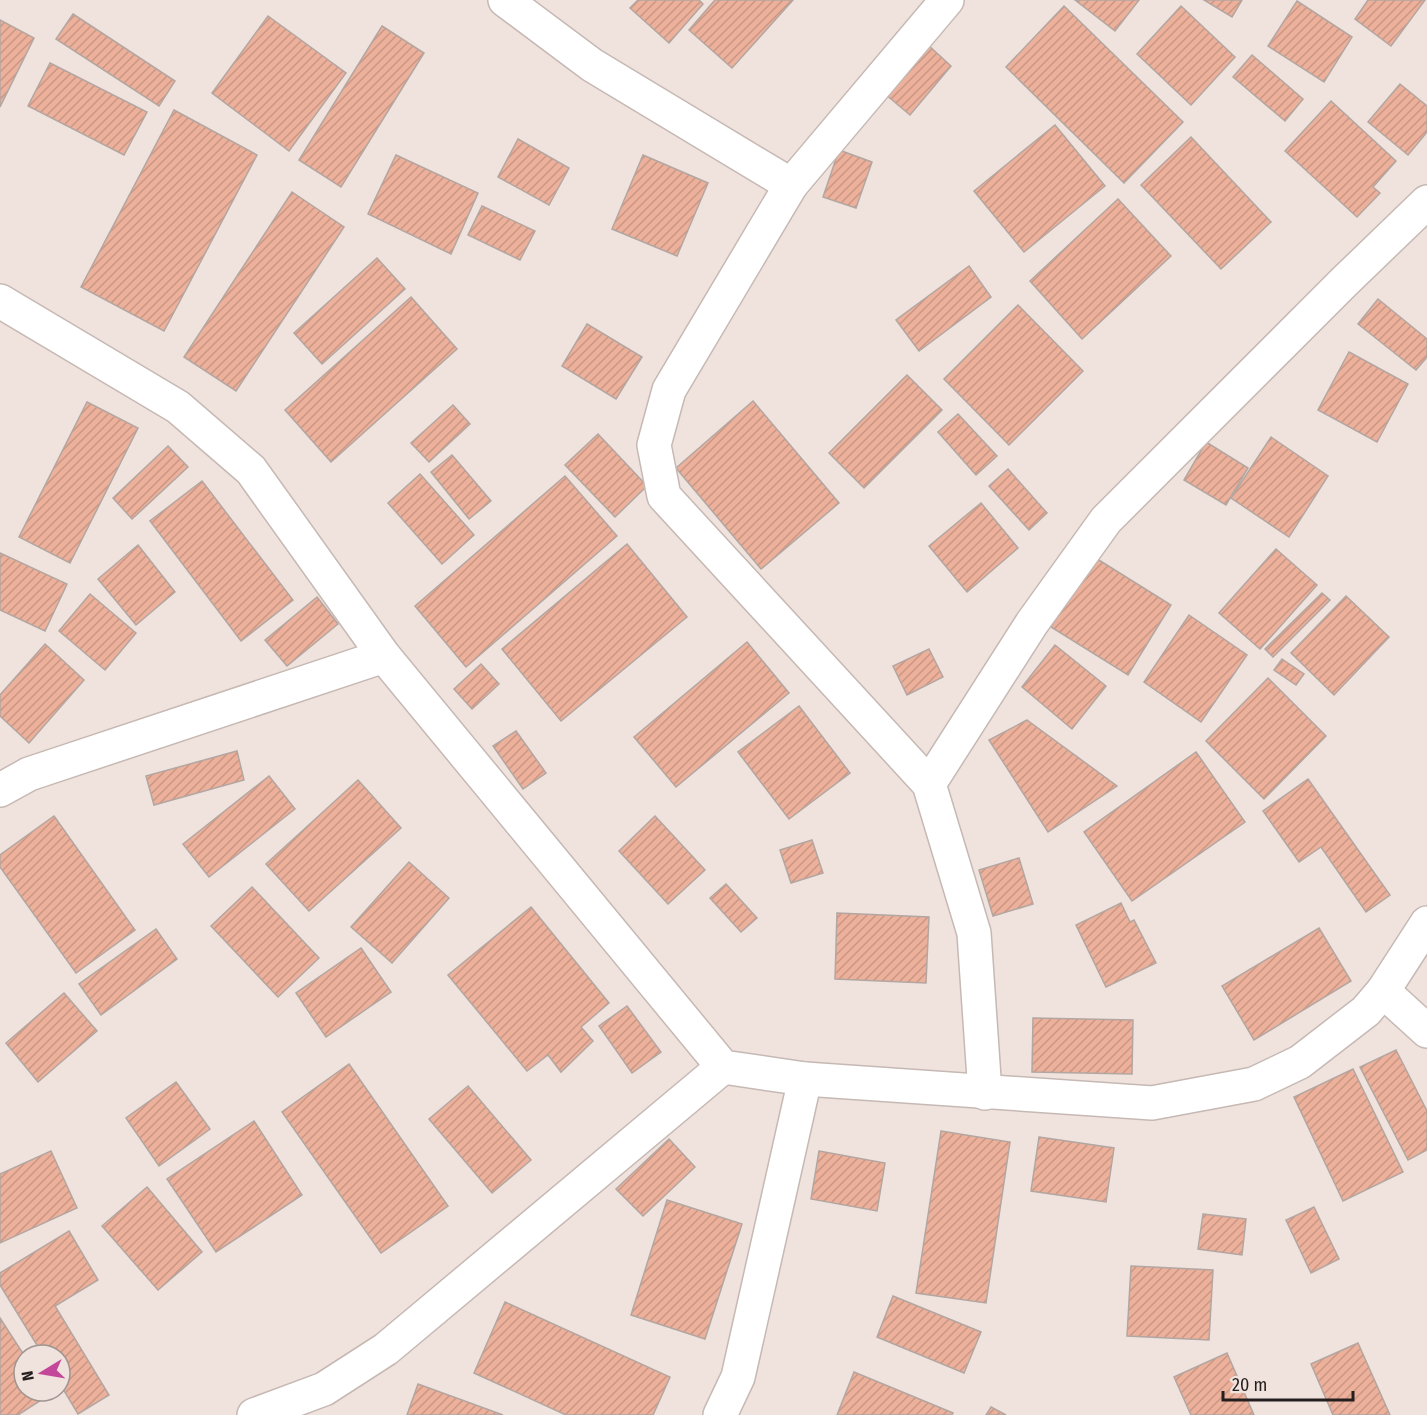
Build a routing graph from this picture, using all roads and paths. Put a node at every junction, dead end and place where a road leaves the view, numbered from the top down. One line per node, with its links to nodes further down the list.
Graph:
1 (505, 0): 3 (street)
2 (947, 0): 3 (street)
3 (791, 185): 7 (street)
4 (1427, 202): 7 (street)
5 (0, 301): 6 (street)
6 (384, 656): 8 (street); 12 (street)
7 (929, 784): 14 (street)
8 (0, 790)
9 (1427, 923): 10 (street)
10 (1383, 991): 11 (street); 14 (street)
11 (1427, 1031)
12 (723, 1067): 13 (street); 15 (street)
13 (805, 1079): 14 (street); 16 (street)
14 (985, 1093)
15 (254, 1415)
16 (720, 1415)

